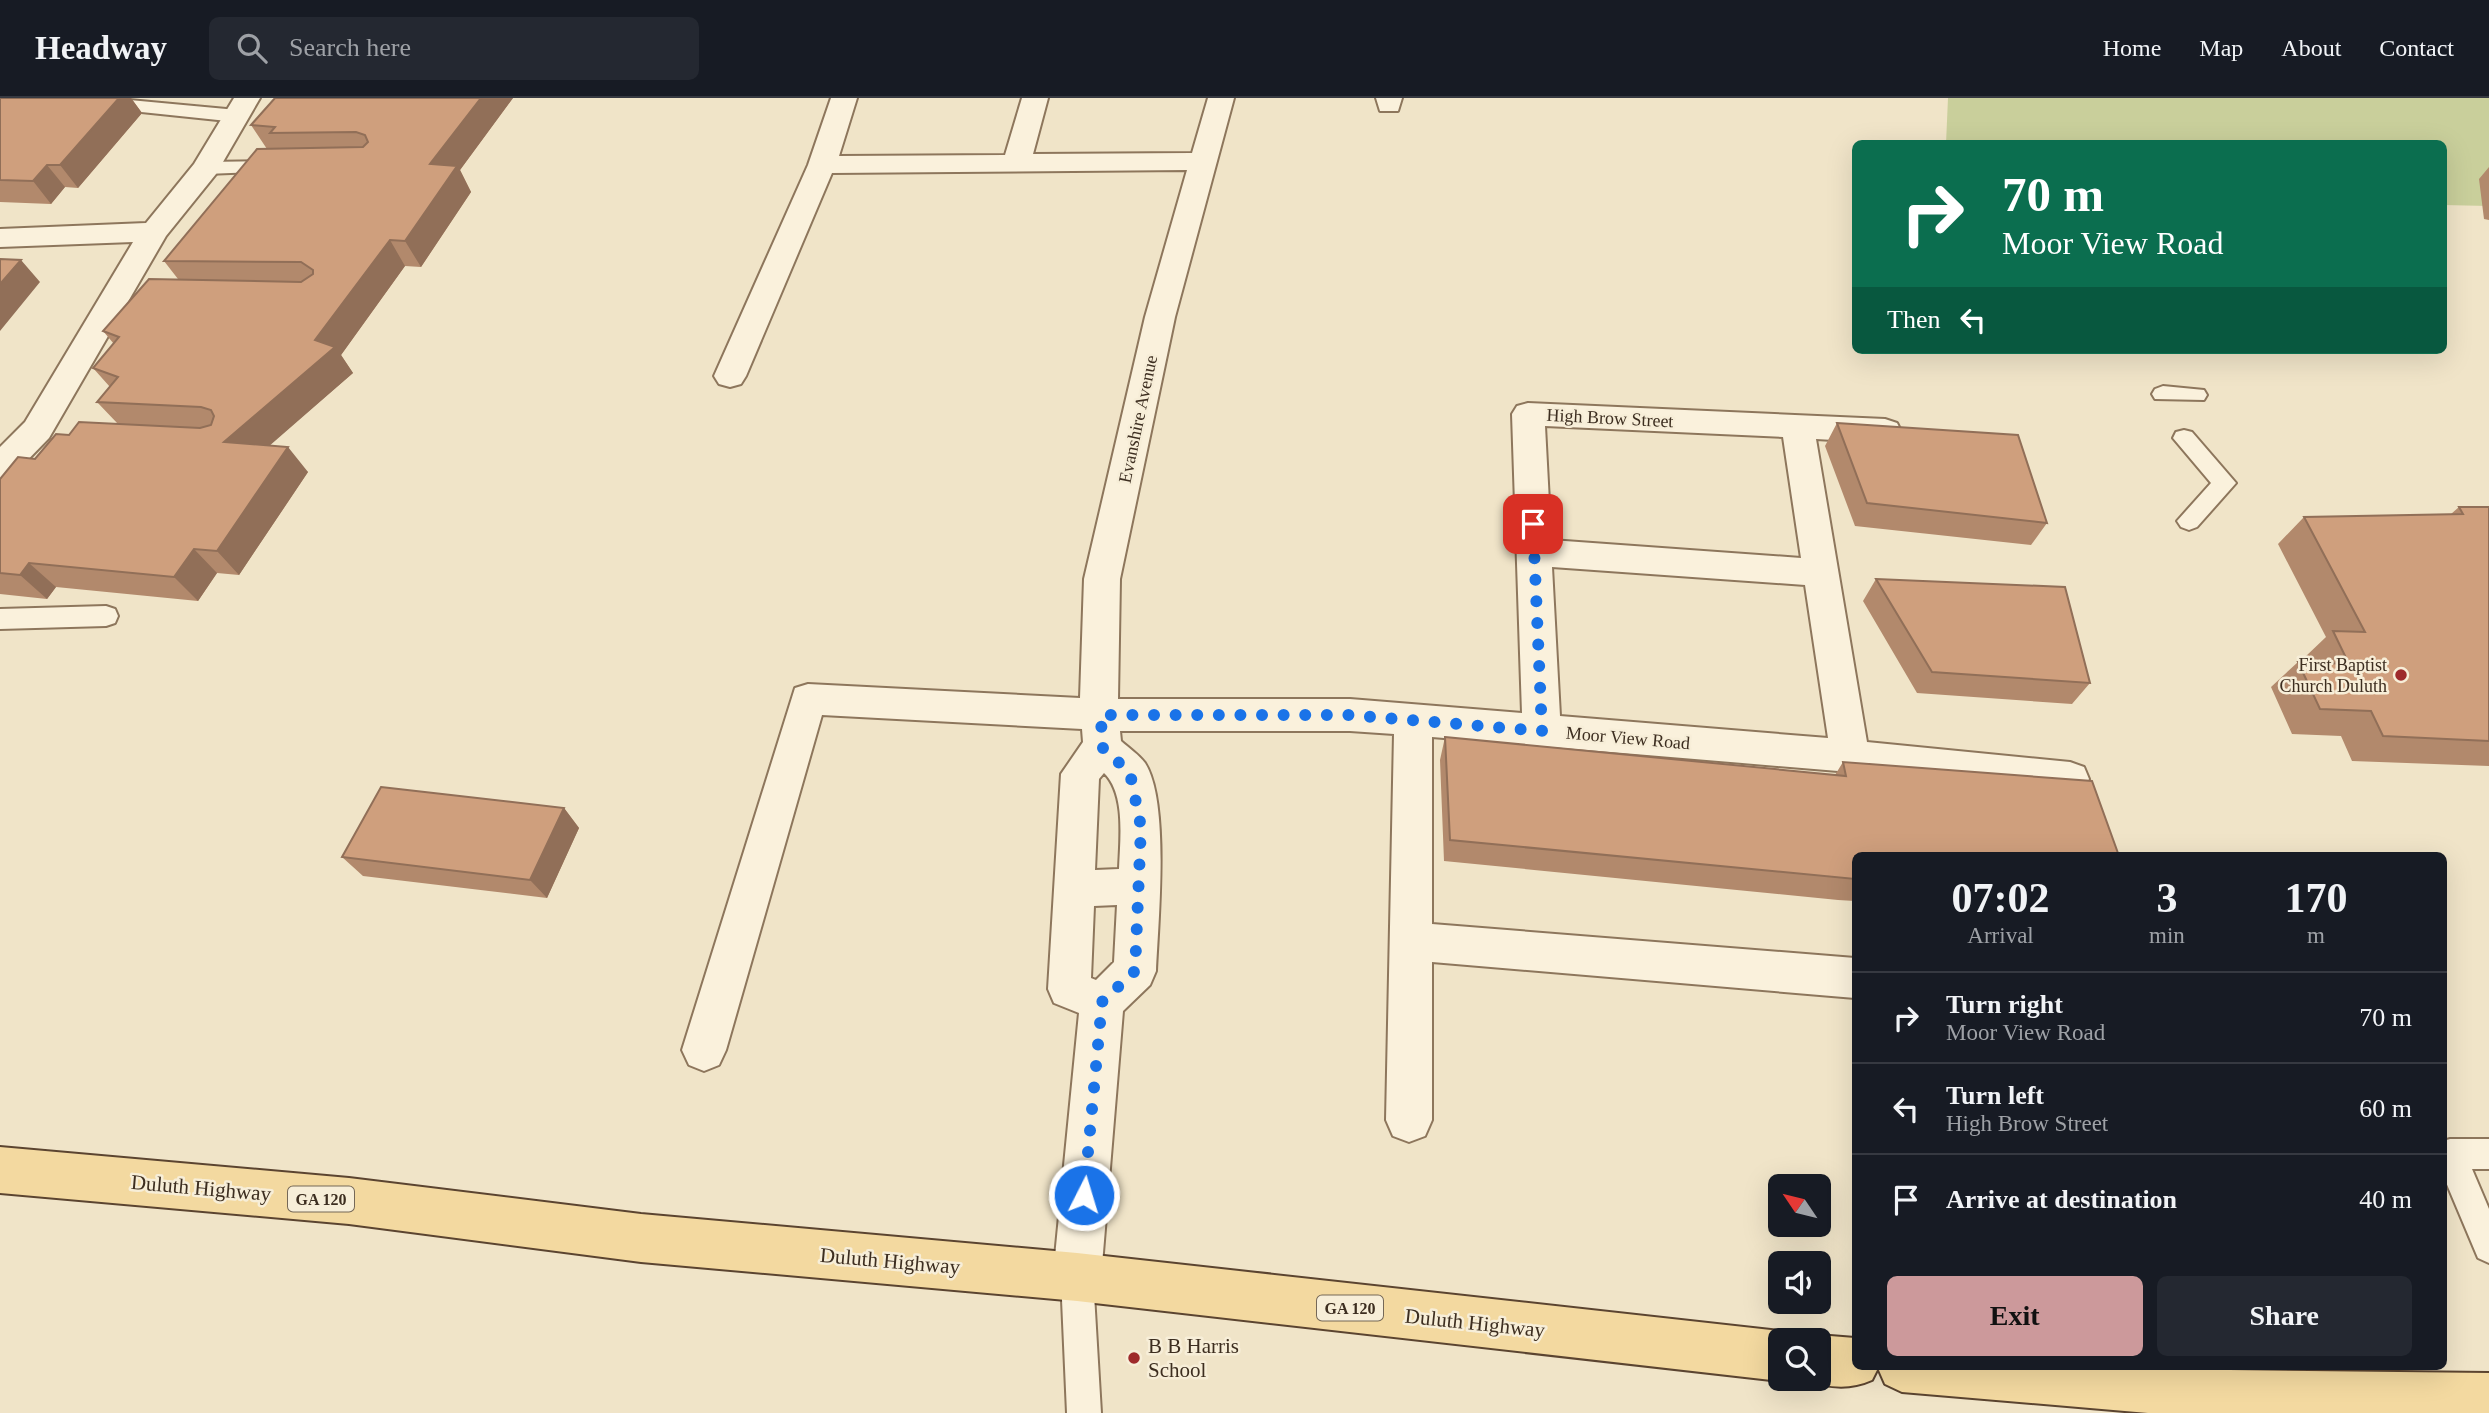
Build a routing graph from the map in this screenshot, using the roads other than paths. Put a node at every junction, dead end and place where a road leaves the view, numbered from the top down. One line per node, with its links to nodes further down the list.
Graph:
1 (844, 98): 8 (street)
2 (1035, 98): 6 (street)
3 (1220, 98): 7 (street, Evanshire Avenue)
4 (83, 103): 5 (lane)
5 (242, 107): 9 (street)
6 (1017, 161): 7 (street); 8 (street)
7 (1203, 161): 26 (street, Evanshire Avenue)
8 (822, 165): 13 (street)
9 (205, 167): 10 (lane); 11 (street)
10 (302, 167)
11 (154, 232): 12 (street); 19 (street)
12 (0, 238)
13 (730, 376)
14 (2163, 394): 15 (lane)
15 (2196, 395)
16 (1798, 426): 17 (street); 21 (street, High Brow Street); 22 (street)
17 (1917, 432)
18 (2184, 438): 20 (lane)
19 (0, 467)
20 (2189, 521)
21 (1534, 552): 22 (street); 27 (street, High Brow Street)
22 (1821, 573): 28 (street)
23 (106, 616): 24 (lane)
24 (0, 619)
25 (1413, 721): 26 (street, Moor View Road); 27 (street, Moor View Road); 32 (street)
26 (1101, 731): 30 (street); 31 (street); 35 (street, Moor View Road)
27 (1542, 731): 28 (street, Moor View Road)
28 (1850, 757): 29 (street, Moor View Road)
29 (2070, 779)
30 (1139, 886): 31 (street); 34 (street)
31 (1074, 889): 34 (street)
32 (1411, 941): 33 (street); 36 (street)
33 (1852, 978)
34 (1102, 1002): 40 (street)
35 (704, 1050)
36 (1409, 1120)
37 (2489, 1154): 39 (lane)
38 (0, 1170): 40 (main road, Duluth Highway / GA 120)
39 (2489, 1247)
40 (1077, 1277): 41 (main road, Duluth Highway / GA 120); 46 (lane)
41 (1768, 1355)
42 (1831, 1361): 43 (main road)
43 (1852, 1363)
44 (1937, 1370): 45 (main road)
45 (2489, 1398)
46 (1084, 1413)

